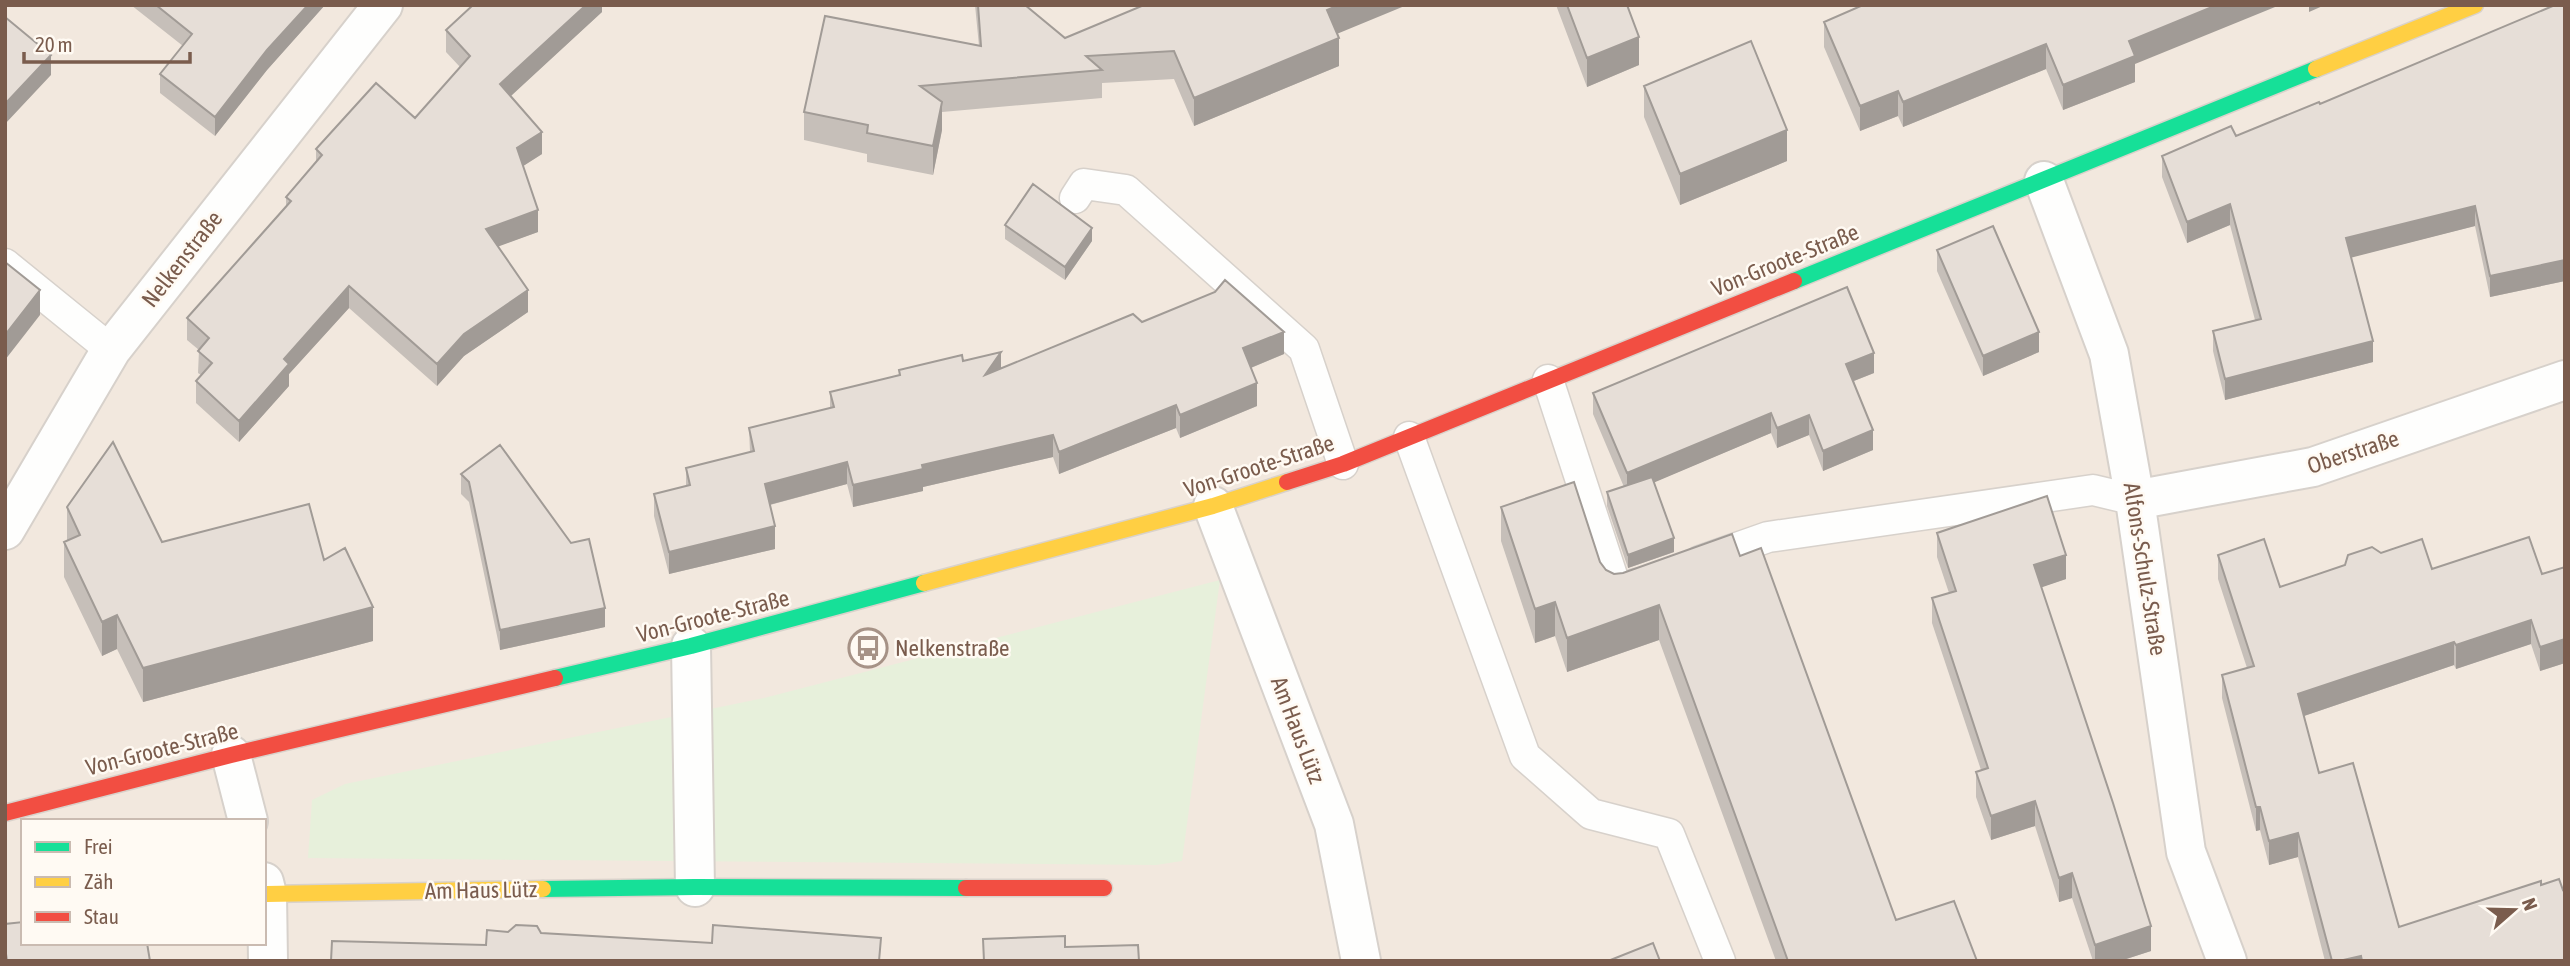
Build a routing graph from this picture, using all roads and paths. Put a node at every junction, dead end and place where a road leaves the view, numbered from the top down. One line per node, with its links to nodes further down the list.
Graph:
1 (383, 5): 6 (street, Nelkenstraße)
2 (2475, 5): 3 (street, Von-Groote-Straße)
3 (2044, 181): 7 (street, Von-Groote-Straße); 11 (street, Alfons-Schulz-Straße)
4 (1075, 198): 10 (lane)
5 (5, 264): 6 (lane)
6 (111, 350): 13 (street, Nelkenstraße)
7 (1548, 380): 9 (street, Von-Groote-Straße); 11 (lane)
8 (2565, 380): 11 (street, Oberstraße)
9 (1409, 437): 10 (street, Von-Groote-Straße); 23 (lane)
10 (1343, 464): 12 (street, Von-Groote-Straße)
11 (2135, 500): 24 (street, Alfons-Schulz-Straße)
12 (1213, 506): 14 (street, Von-Groote-Straße); 22 (street, Am Haus Lütz)
13 (5, 530)
14 (691, 646): 15 (street, Von-Groote-Straße); 18 (street)
15 (230, 755): 16 (street, Von-Groote-Straße); 17 (street)
16 (5, 813)
17 (247, 819)
18 (695, 887): 19 (street, Am Haus Lütz); 20 (street, Am Haus Lütz)
19 (266, 888): 21 (street, Am Haus Lütz)
20 (1104, 888)
21 (268, 961)
22 (1361, 961)
23 (1720, 961)
24 (2227, 961)

